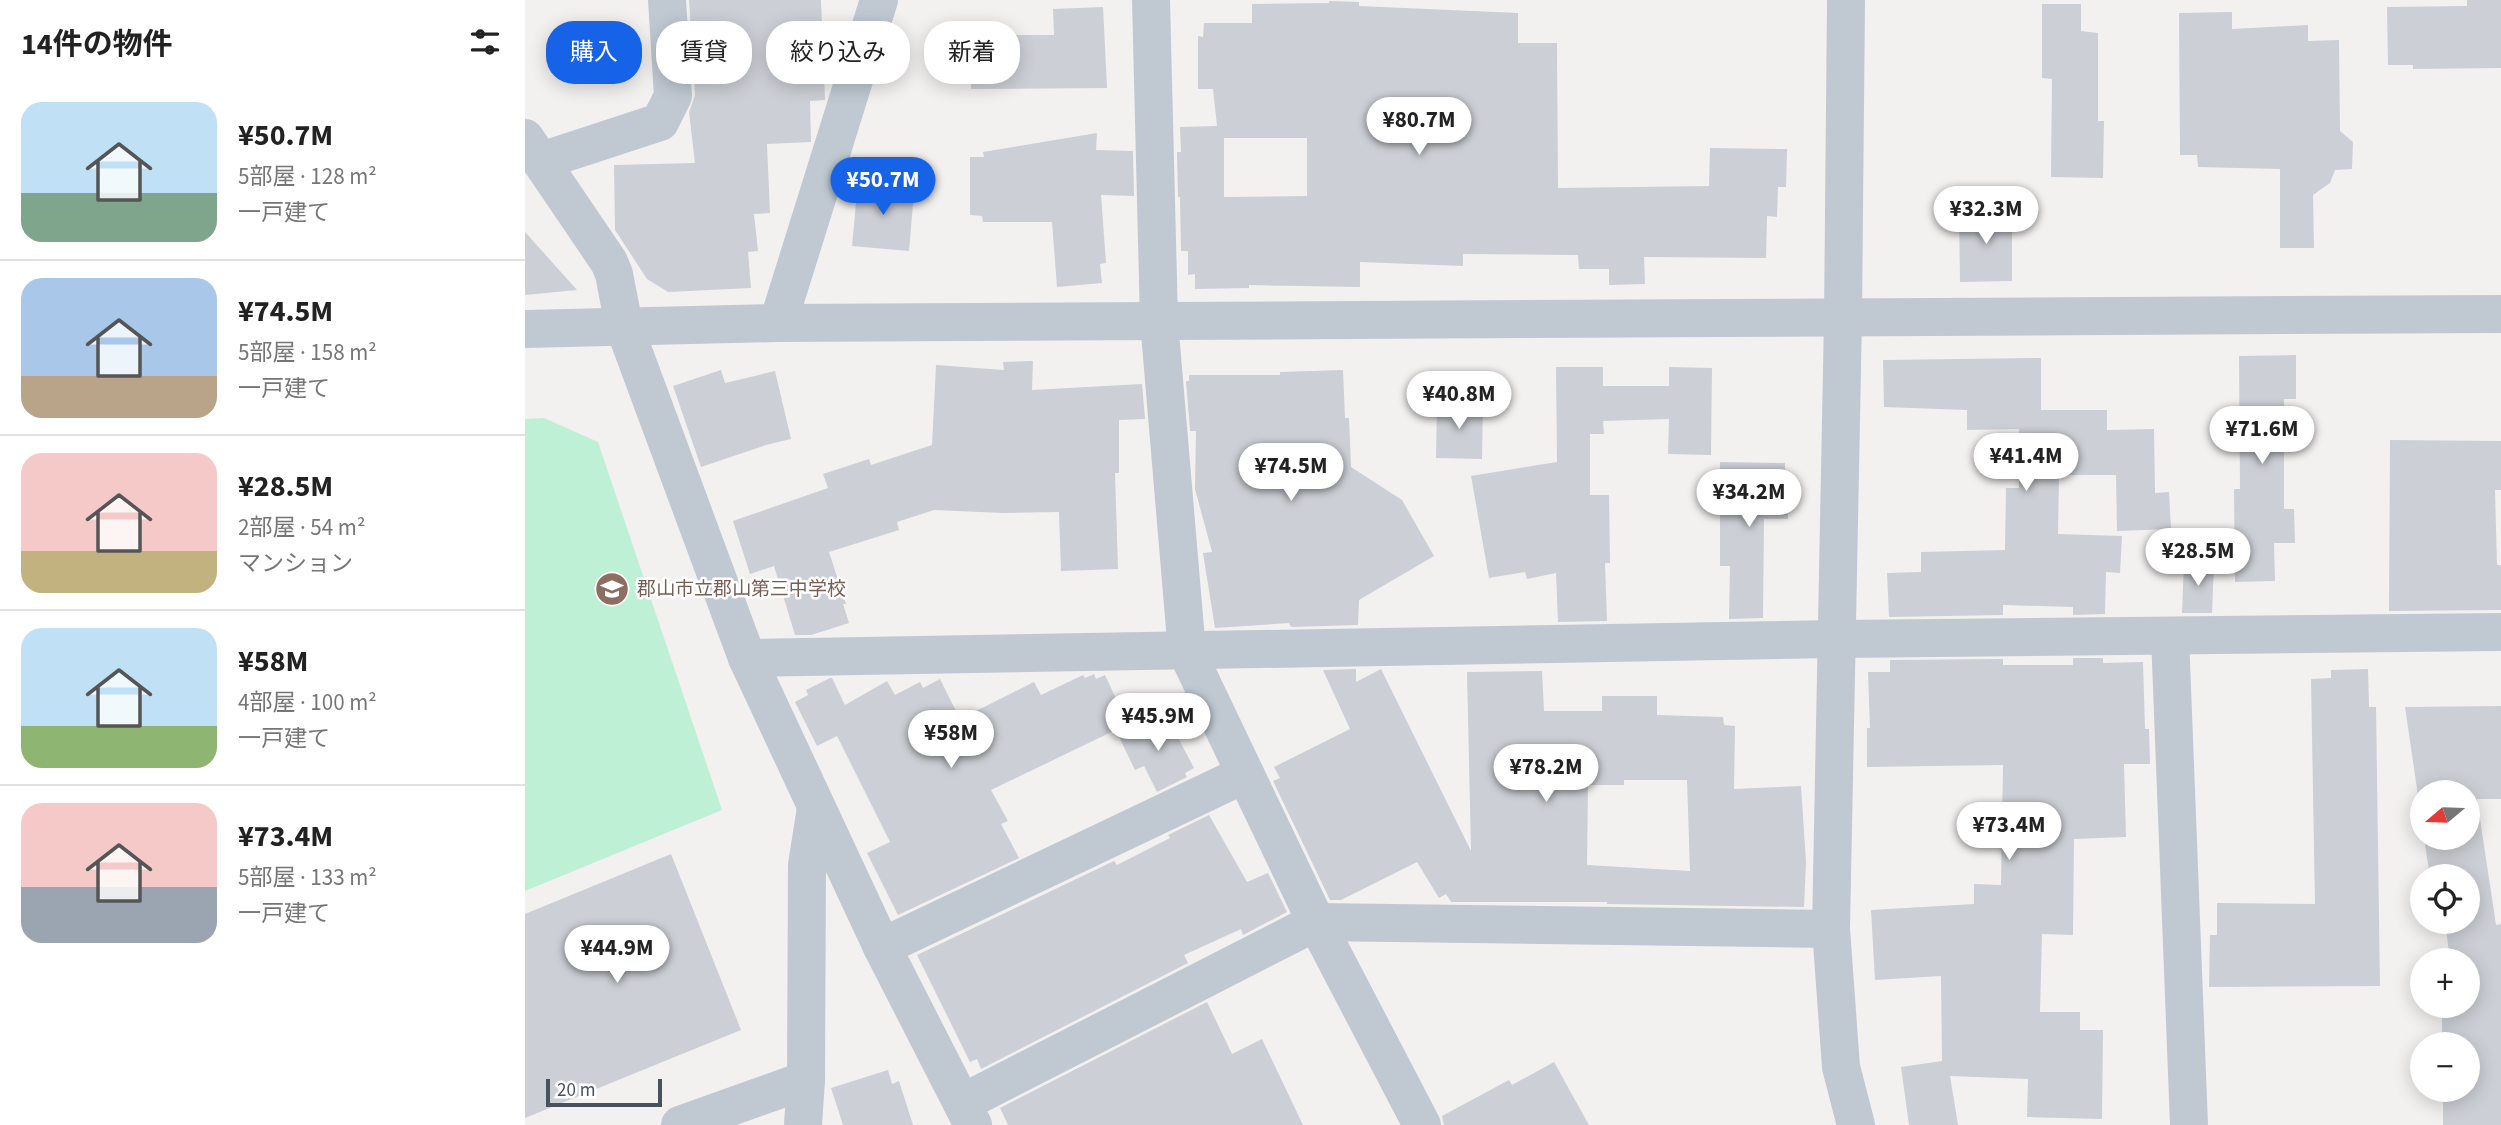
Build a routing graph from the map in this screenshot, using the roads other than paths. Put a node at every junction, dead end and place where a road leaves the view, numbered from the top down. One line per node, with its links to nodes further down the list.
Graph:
1 (667, 0): 5 (street)
2 (879, 0): 9 (street)
3 (1151, 0): 8 (street)
4 (1846, 0): 7 (street)
5 (533, 149): 10 (street)
6 (2501, 314): 7 (street)
7 (1843, 318): 8 (street); 14 (street)
8 (1159, 321): 9 (street); 15 (street)
9 (778, 323): 10 (street)
10 (624, 326): 11 (street); 16 (street)
11 (525, 329)
12 (2501, 632): 13 (street)
13 (2170, 636): 14 (street); 28 (street)
14 (1837, 639): 15 (street); 20 (street)
15 (1187, 652): 16 (street); 17 (street)
16 (747, 658): 18 (street)
17 (1245, 774): 19 (street); 21 (street)
18 (817, 808): 21 (street); 22 (street)
19 (1316, 922): 20 (street); 23 (street); 26 (street)
20 (1831, 929): 27 (street)
21 (882, 947): 23 (street)
22 (806, 1080): 24 (street); 25 (street)
23 (967, 1114)
24 (680, 1125)
25 (803, 1125)
26 (1422, 1125)
27 (1856, 1125)
28 (2189, 1125)

